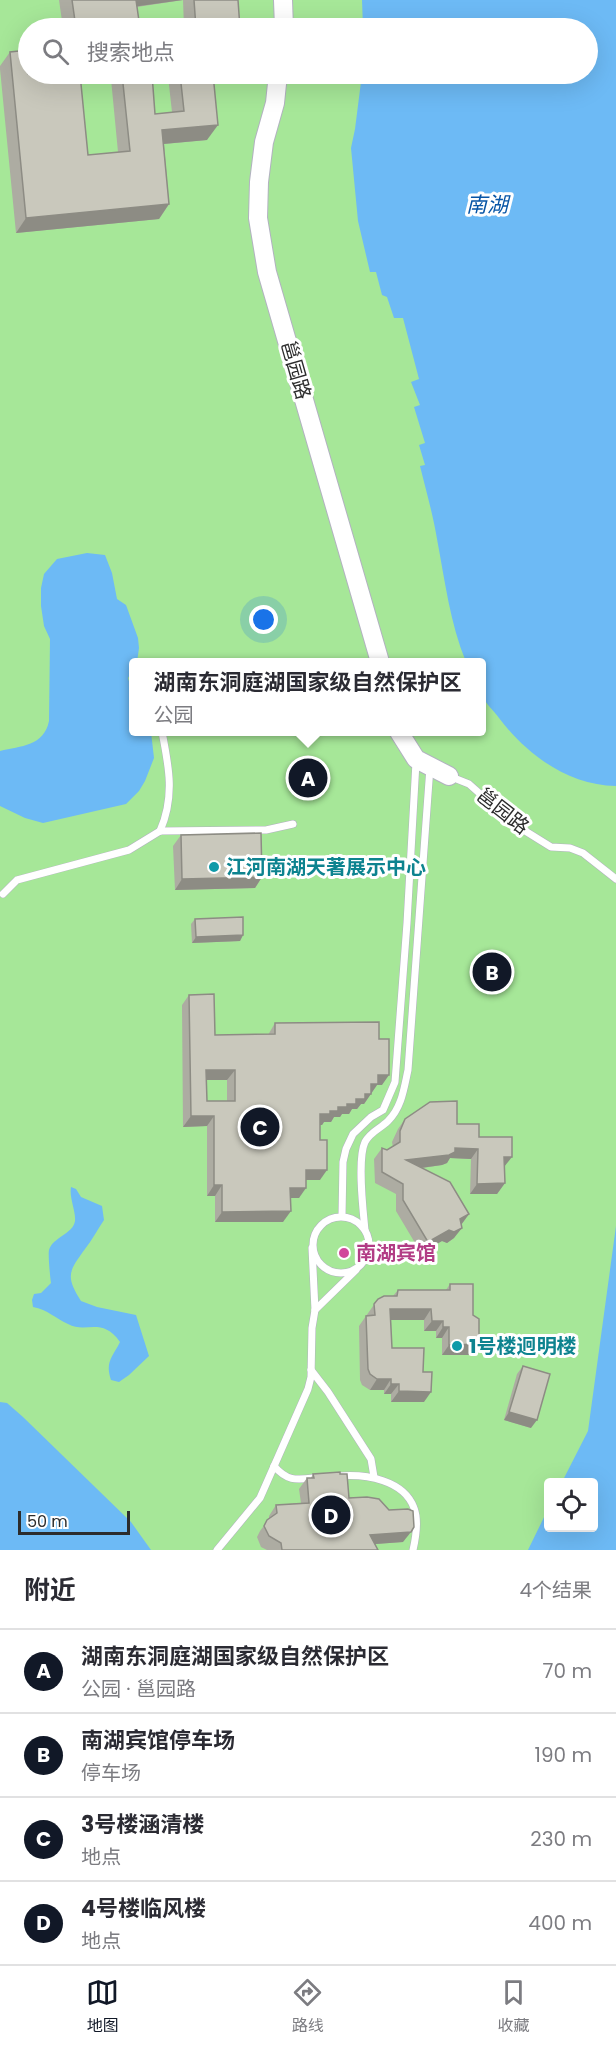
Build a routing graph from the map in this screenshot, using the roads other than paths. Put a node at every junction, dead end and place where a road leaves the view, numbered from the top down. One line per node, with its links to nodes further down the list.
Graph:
1 (283, 0): 2 (street)
2 (284, 18)
3 (277, 84): 4 (street, 邕园路)
4 (379, 658)
5 (163, 736): 10 (lane)
6 (401, 736): 7 (street, 邕园路)
7 (423, 763): 8 (street, 邕园路); 13 (lane); 14 (lane)
8 (449, 776): 11 (lane, 邕园路)
9 (293, 824): 10 (lane)
10 (159, 831): 12 (lane)
11 (616, 879)
12 (3, 894)
13 (342, 1216): 14 (lane); 15 (lane)
14 (365, 1230): 16 (lane)
15 (312, 1248): 16 (lane); 17 (lane)
16 (362, 1264): 17 (lane)
17 (315, 1310): 18 (lane)
18 (311, 1370): 19 (lane); 21 (lane)
19 (274, 1466): 22 (lane); 23 (lane)
20 (332, 1477): 21 (lane)
21 (374, 1477): 24 (lane)
22 (320, 1478)
23 (217, 1550)
24 (413, 1550)

